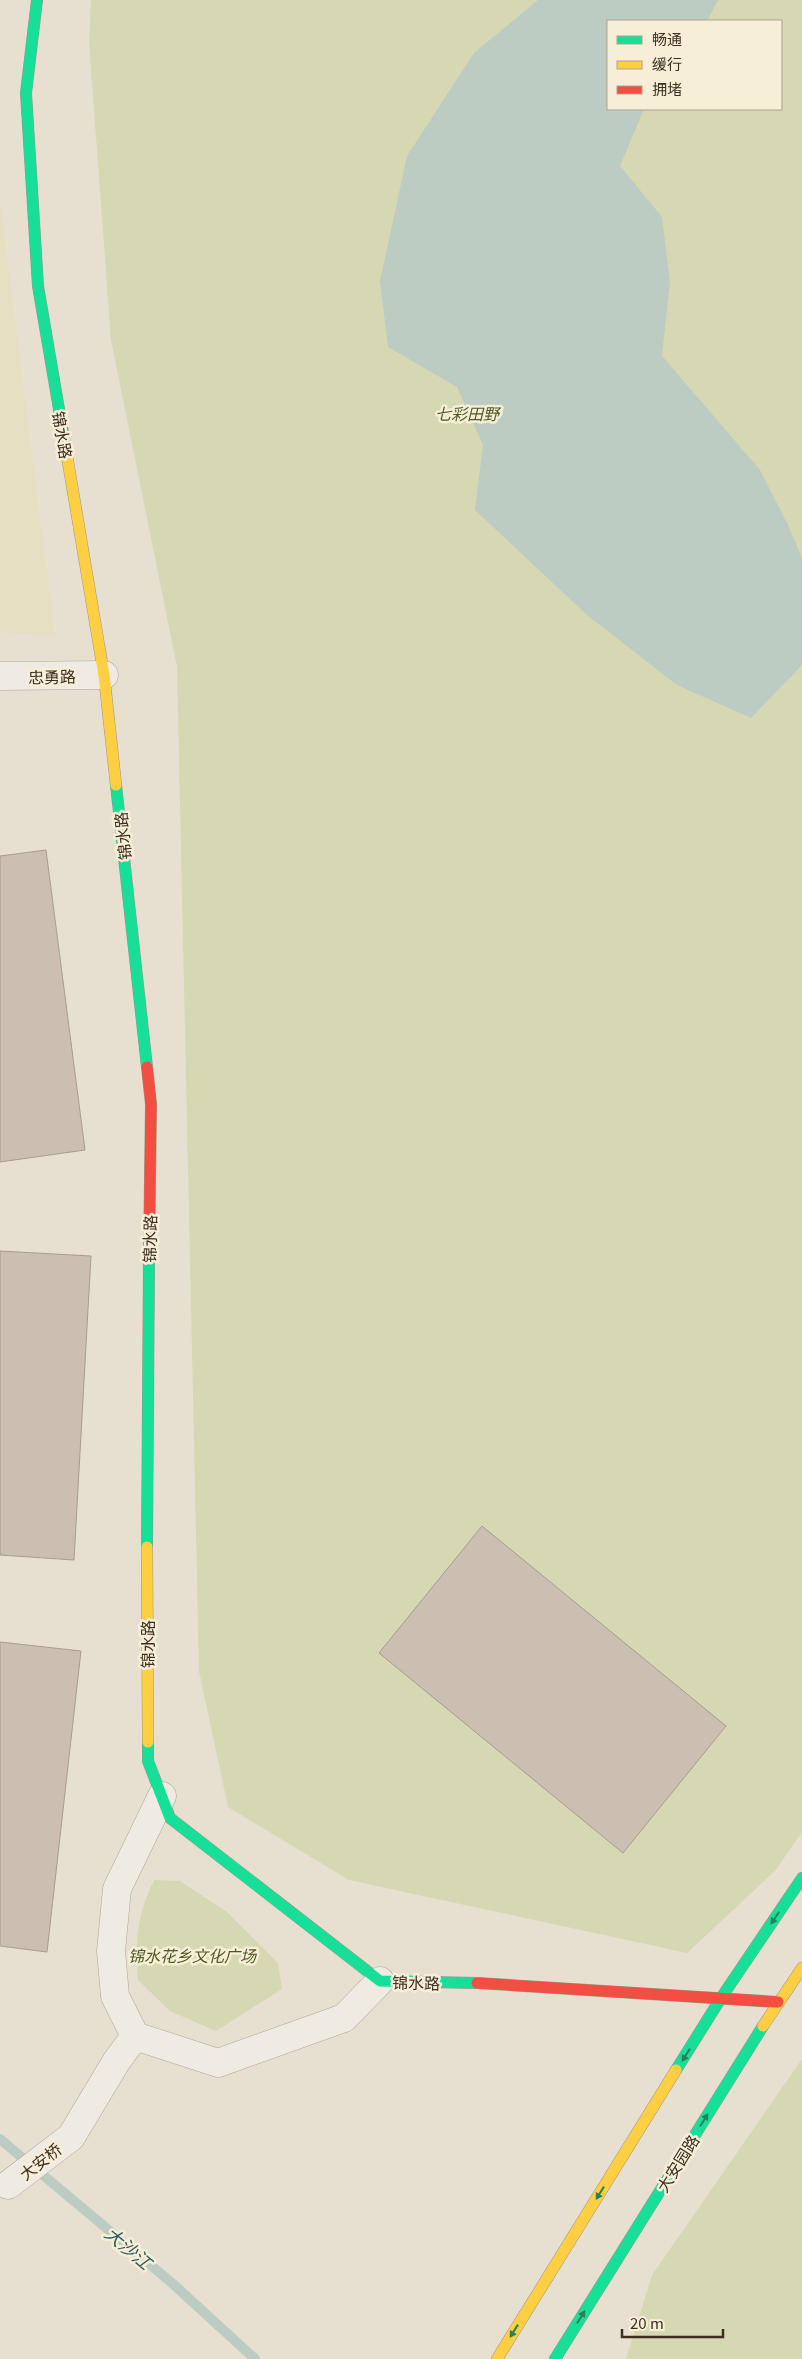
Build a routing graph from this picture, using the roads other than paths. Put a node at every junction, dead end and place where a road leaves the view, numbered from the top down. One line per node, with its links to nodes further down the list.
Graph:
1 (36, 0): 2 (street, 锦水路)
2 (104, 675): 3 (street, 忠勇路); 4 (street, 锦水路)
3 (0, 676)
4 (162, 1796): 7 (street, 锦水路); 10 (street)
5 (802, 1878): 8 (street, one-way to 8)
6 (802, 1968): 9 (street, 大安园路)
7 (380, 1981): 8 (street, 锦水路); 10 (street)
8 (721, 1998): 9 (street, 锦水路); 12 (street, one-way to 12)
9 (778, 2002): 13 (street, 大安园路, one-way to 9)
10 (135, 2036): 11 (street, 大安桥)
11 (8, 2186)
12 (497, 2359)
13 (555, 2359)

